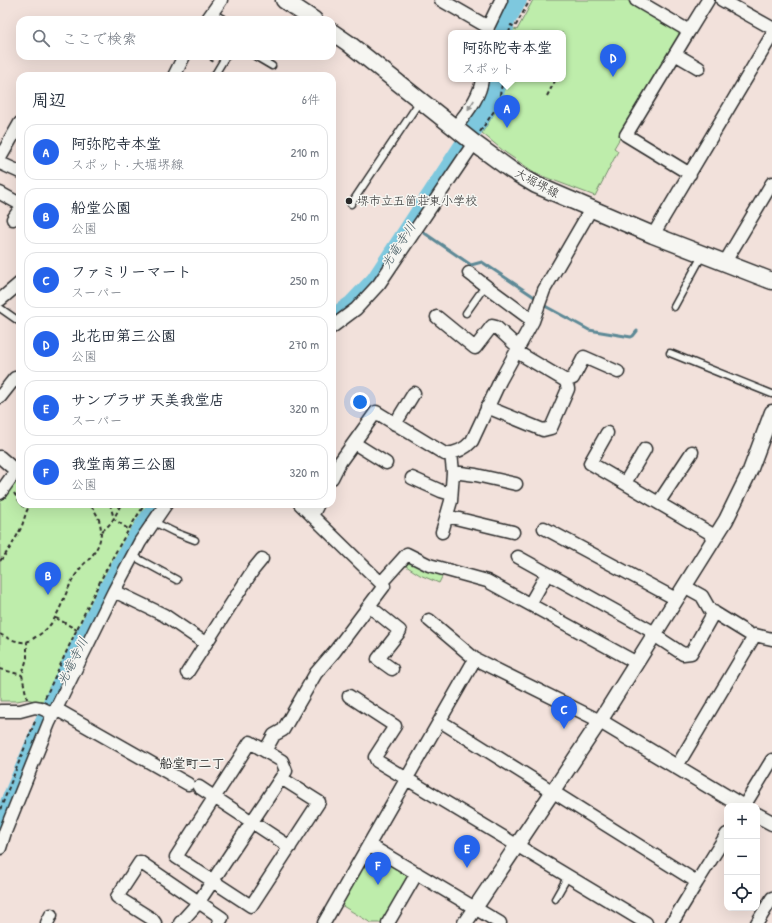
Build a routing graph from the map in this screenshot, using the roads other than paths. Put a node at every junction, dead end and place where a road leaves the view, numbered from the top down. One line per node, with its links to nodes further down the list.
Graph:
1 (221, 0): 8 (street)
2 (284, 0): 9 (main road)
3 (441, 0): 11 (street)
4 (501, 0): 11 (street)
5 (708, 0): 12 (street)
6 (722, 0): 10 (street)
7 (642, 1): 12 (street)
8 (210, 16)
9 (308, 16)
10 (772, 28)
11 (487, 30)
12 (689, 31): 15 (street)
13 (336, 35): 24 (main road, 大堀堺線)
14 (772, 35): 30 (street)
15 (675, 54): 20 (street); 30 (street)
16 (182, 60): 21 (street)
17 (223, 60): 22 (lane)
18 (262, 60): 19 (lane)
19 (272, 66)
20 (699, 68)
21 (176, 72)
22 (216, 72)
23 (482, 82): 26 (street, one-way to 26)
24 (420, 100): 26 (main road, 大堀堺線); 34 (lane)
25 (16, 130): 27 (street)
26 (468, 136): 35 (main road, 大堀堺線); 50 (street)
27 (0, 158)
28 (0, 163): 29 (street)
29 (16, 170)
30 (690, 174): 36 (street)
31 (772, 182): 38 (street)
32 (0, 194): 33 (street)
33 (16, 202)
34 (351, 204)
35 (591, 209): 36 (main road, 大堀堺線); 49 (street)
36 (653, 235): 37 (main road, 大堀堺線)
37 (703, 254): 38 (main road, 大堀堺線); 44 (lane)
38 (725, 262): 40 (main road, 大堀堺線)
39 (469, 273): 42 (street)
40 (771, 279)
41 (16, 286): 43 (street)
42 (485, 286): 46 (lane); 49 (street)
43 (0, 300)
44 (674, 307)
45 (0, 308): 48 (lane)
46 (466, 313)
47 (437, 317): 51 (street)
48 (16, 319)
49 (533, 321): 51 (street)
50 (336, 324)
51 (518, 350): 55 (street); 60 (street)
52 (670, 353): 58 (lane)
53 (618, 372): 55 (street)
54 (16, 379): 56 (street)
55 (566, 381): 60 (street)
56 (4, 384): 59 (street)
57 (414, 393): 62 (street)
58 (772, 394)
59 (0, 397)
60 (487, 407): 67 (street)
61 (772, 412): 89 (street)
62 (395, 424): 64 (street); 67 (street)
63 (607, 433): 75 (street)
64 (354, 443): 69 (street); 71 (street)
65 (645, 449): 75 (street)
66 (692, 452): 79 (street)
67 (451, 453): 73 (street)
68 (0, 457): 70 (street)
69 (386, 463)
70 (16, 467)
71 (336, 470)
72 (16, 471): 77 (street)
73 (453, 472): 76 (street); 78 (street)
74 (412, 478): 78 (street)
75 (625, 483): 79 (street)
76 (516, 484)
77 (0, 493)
78 (451, 494): 84 (street)
79 (659, 502): 89 (street)
80 (163, 508): 85 (street)
81 (304, 508): 83 (street)
82 (316, 508): 83 (street)
83 (312, 516): 96 (street)
84 (447, 516): 87 (street); 88 (street)
85 (154, 522): 90 (lane); 91 (street)
86 (544, 528): 99 (street)
87 (442, 532)
88 (512, 532)
89 (715, 536): 97 (street)
90 (195, 540)
91 (133, 556): 95 (lane); 98 (street)
92 (518, 558): 94 (street)
93 (262, 559): 107 (street)
94 (547, 574): 100 (street); 104 (street)
95 (177, 580)
96 (381, 583): 100 (street); 101 (street)
97 (684, 586): 99 (street); 102 (street)
98 (114, 591): 107 (street); 114 (street)
99 (676, 599): 104 (street)
100 (530, 604): 109 (street)
101 (369, 606): 110 (street); 117 (street)
102 (714, 612): 104 (street); 105 (street)
103 (429, 620): 108 (street)
104 (654, 634): 109 (street)
105 (754, 637): 106 (street); 119 (street)
106 (772, 639)
107 (206, 643): 111 (street)
108 (476, 659): 115 (street); 116 (street)
109 (637, 663): 115 (street)
110 (392, 669)
111 (186, 673)
112 (349, 696): 121 (street)
113 (0, 711): 114 (street)
114 (54, 712): 123 (street); 133 (street)
115 (600, 720): 119 (street); 122 (street)
116 (440, 721): 121 (street); 122 (street)
117 (265, 751): 120 (street); 123 (street)
118 (772, 760): 125 (street)
119 (677, 766): 124 (street)
120 (281, 778): 127 (street); 132 (street)
121 (407, 779): 130 (street); 131 (street)
122 (553, 792): 131 (street); 137 (street)
123 (214, 797): 127 (street); 136 (street)
124 (738, 803)
125 (745, 803)
126 (760, 817): 128 (street)
127 (252, 822): 132 (street); 136 (street)
128 (772, 823)
129 (724, 839): 137 (street)
130 (369, 845): 134 (street); 145 (street)
131 (517, 846): 135 (street); 141 (street)
132 (290, 847): 136 (street)
133 (0, 848)
134 (417, 873): 141 (street); 146 (street)
135 (568, 876): 138 (lane); 149 (street)
136 (213, 881): 139 (street)
137 (697, 882): 150 (street)
138 (555, 899)
139 (198, 902): 142 (street); 143 (street); 144 (street)
140 (770, 905): 151 (street)
141 (475, 907): 147 (street); 148 (street)
142 (155, 923)
143 (180, 923)
144 (219, 923)
145 (324, 923)
146 (388, 923)
147 (465, 923)
148 (500, 923)
149 (646, 923)
150 (672, 923)
151 (757, 923)

